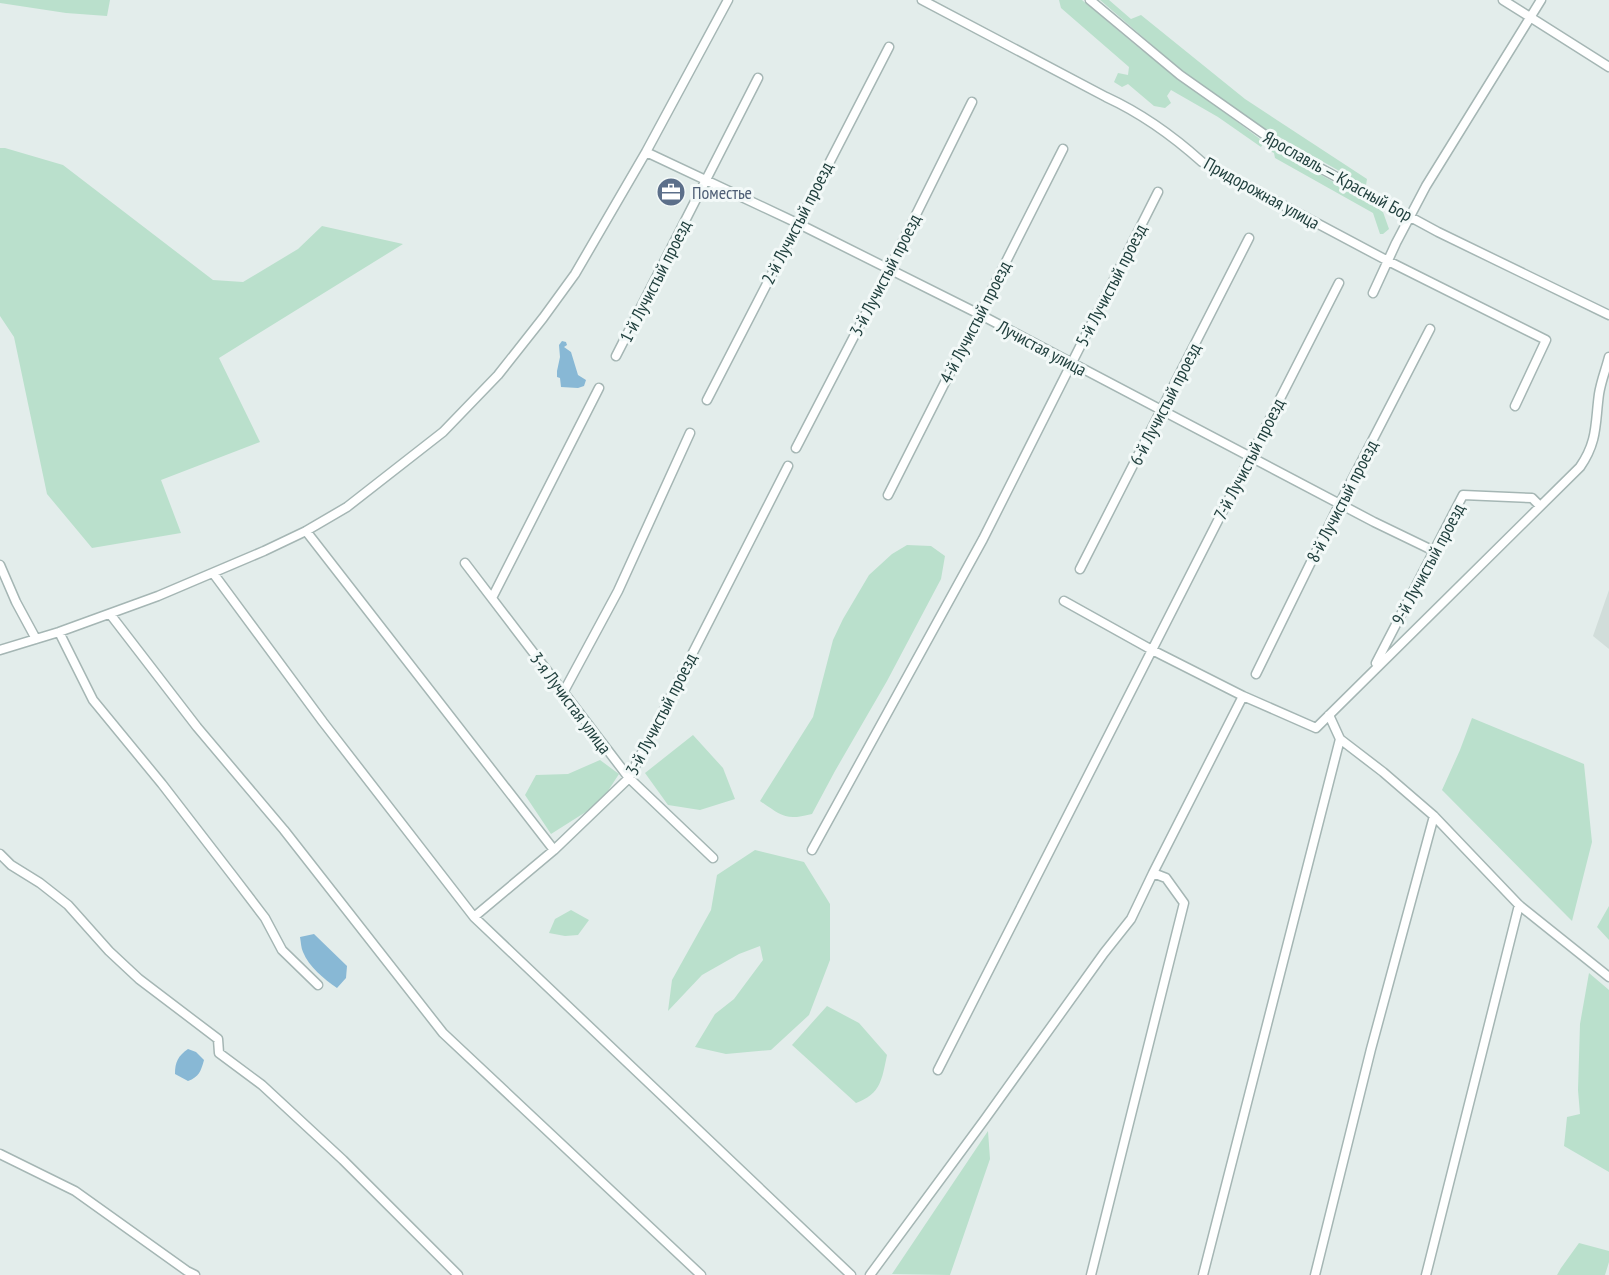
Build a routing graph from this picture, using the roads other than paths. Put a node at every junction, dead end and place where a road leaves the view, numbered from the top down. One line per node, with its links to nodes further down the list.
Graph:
1 (728, 0): 12 (street)
2 (922, 0): 18 (street, Придорожная улица)
3 (1090, 0): 15 (street, Ярославль — Красный Бор)
4 (1503, 0): 6 (street)
5 (1541, 0): 6 (street)
6 (1530, 17): 8 (street); 15 (street)
7 (889, 47): 16 (street, 2-й Лучистый проезд)
8 (1609, 67)
9 (758, 78): 13 (street, 1-й Лучистый проезд)
10 (972, 102): 19 (street, 3-й Лучистый проезд)
11 (1063, 149): 22 (street, 4-й Лучистый проезд)
12 (646, 152): 13 (street, Лучистая улица); 39 (street)
13 (706, 181): 16 (street, Лучистая улица); 25 (street, 1-й Лучистый проезд)
14 (1158, 192): 27 (street, 5-й Лучистый проезд)
15 (1410, 216): 18 (street); 23 (street, Ярославль — Красный Бор)
16 (797, 223): 19 (street, Лучистая улица); 29 (street, 2-й Лучистый проезд)
17 (1249, 238): 31 (street, 6-й Лучистый проезд)
18 (1388, 261): 21 (street); 30 (street, Придорожная улица)
19 (889, 269): 22 (street, Лучистая улица); 33 (street, 3-й Лучистый проезд)
20 (1339, 283): 34 (street, 7-й Лучистый проезд)
21 (1373, 293)
22 (979, 315): 27 (street, Лучистая улица); 36 (street, 4-й Лучистый проезд)
23 (1609, 315)
24 (1430, 329): 37 (street, 8-й Лучистый проезд)
25 (616, 356)
26 (1609, 357): 38 (street)
27 (1072, 363): 31 (street, Лучистая улица); 61 (street, 5-й Лучистый проезд)
28 (599, 388): 45 (street)
29 (707, 400)
30 (1515, 406)
31 (1162, 411): 34 (street, Лучистая улица); 43 (street, 6-й Лучистый проезд)
32 (690, 433): 54 (street)
33 (796, 448)
34 (1250, 456): 37 (street, Лучистая улица); 51 (street, 7-й Лучистый проезд)
35 (788, 466): 58 (street, 3-й Лучистый проезд)
36 (888, 495)
37 (1340, 503): 40 (street, Лучистая улица); 53 (street, 8-й Лучистый проезд)
38 (1540, 506): 40 (street, 9-й Лучистый проезд); 52 (street)
39 (306, 531): 44 (street); 60 (street)
40 (1434, 551): 52 (street, 9-й Лучистый проезд)
41 (465, 563): 45 (street, 3-я Лучистая улица)
42 (0, 565): 49 (street)
43 (1080, 569)
44 (213, 573): 47 (street); 66 (street)
45 (492, 598): 54 (street, 3-я Лучистая улица)
46 (1064, 601): 51 (street)
47 (110, 614): 48 (street); 73 (street)
48 (59, 632): 49 (street); 68 (street)
49 (36, 639): 50 (street)
50 (0, 650)
51 (1152, 650): 55 (street); 69 (street, 7-й Лучистый проезд)
52 (1371, 671): 56 (street)
53 (1256, 674)
54 (563, 693): 58 (street, 3-я Лучистая улица)
55 (1244, 696): 56 (street); 64 (street)
56 (1329, 715): 57 (street)
57 (1340, 739): 59 (street); 77 (street)
58 (629, 778): 60 (street, 3-й Лучистый проезд); 63 (street, 3-я Лучистая улица)
59 (1434, 816): 65 (street); 78 (street)
60 (554, 850): 66 (street, 3-й Лучистый проезд)
61 (812, 850)
62 (0, 854): 72 (street)
63 (713, 858)
64 (1153, 873): 75 (street); 76 (street)
65 (1519, 905): 67 (street); 79 (street)
66 (474, 917): 74 (street)
67 (1609, 976)
68 (318, 986)
69 (938, 1070)
70 (0, 1154): 71 (street)
71 (195, 1275)
72 (458, 1275)
73 (702, 1275)
74 (851, 1275)
75 (870, 1275)
76 (1091, 1275)
77 (1203, 1275)
78 (1315, 1275)
79 (1426, 1275)

